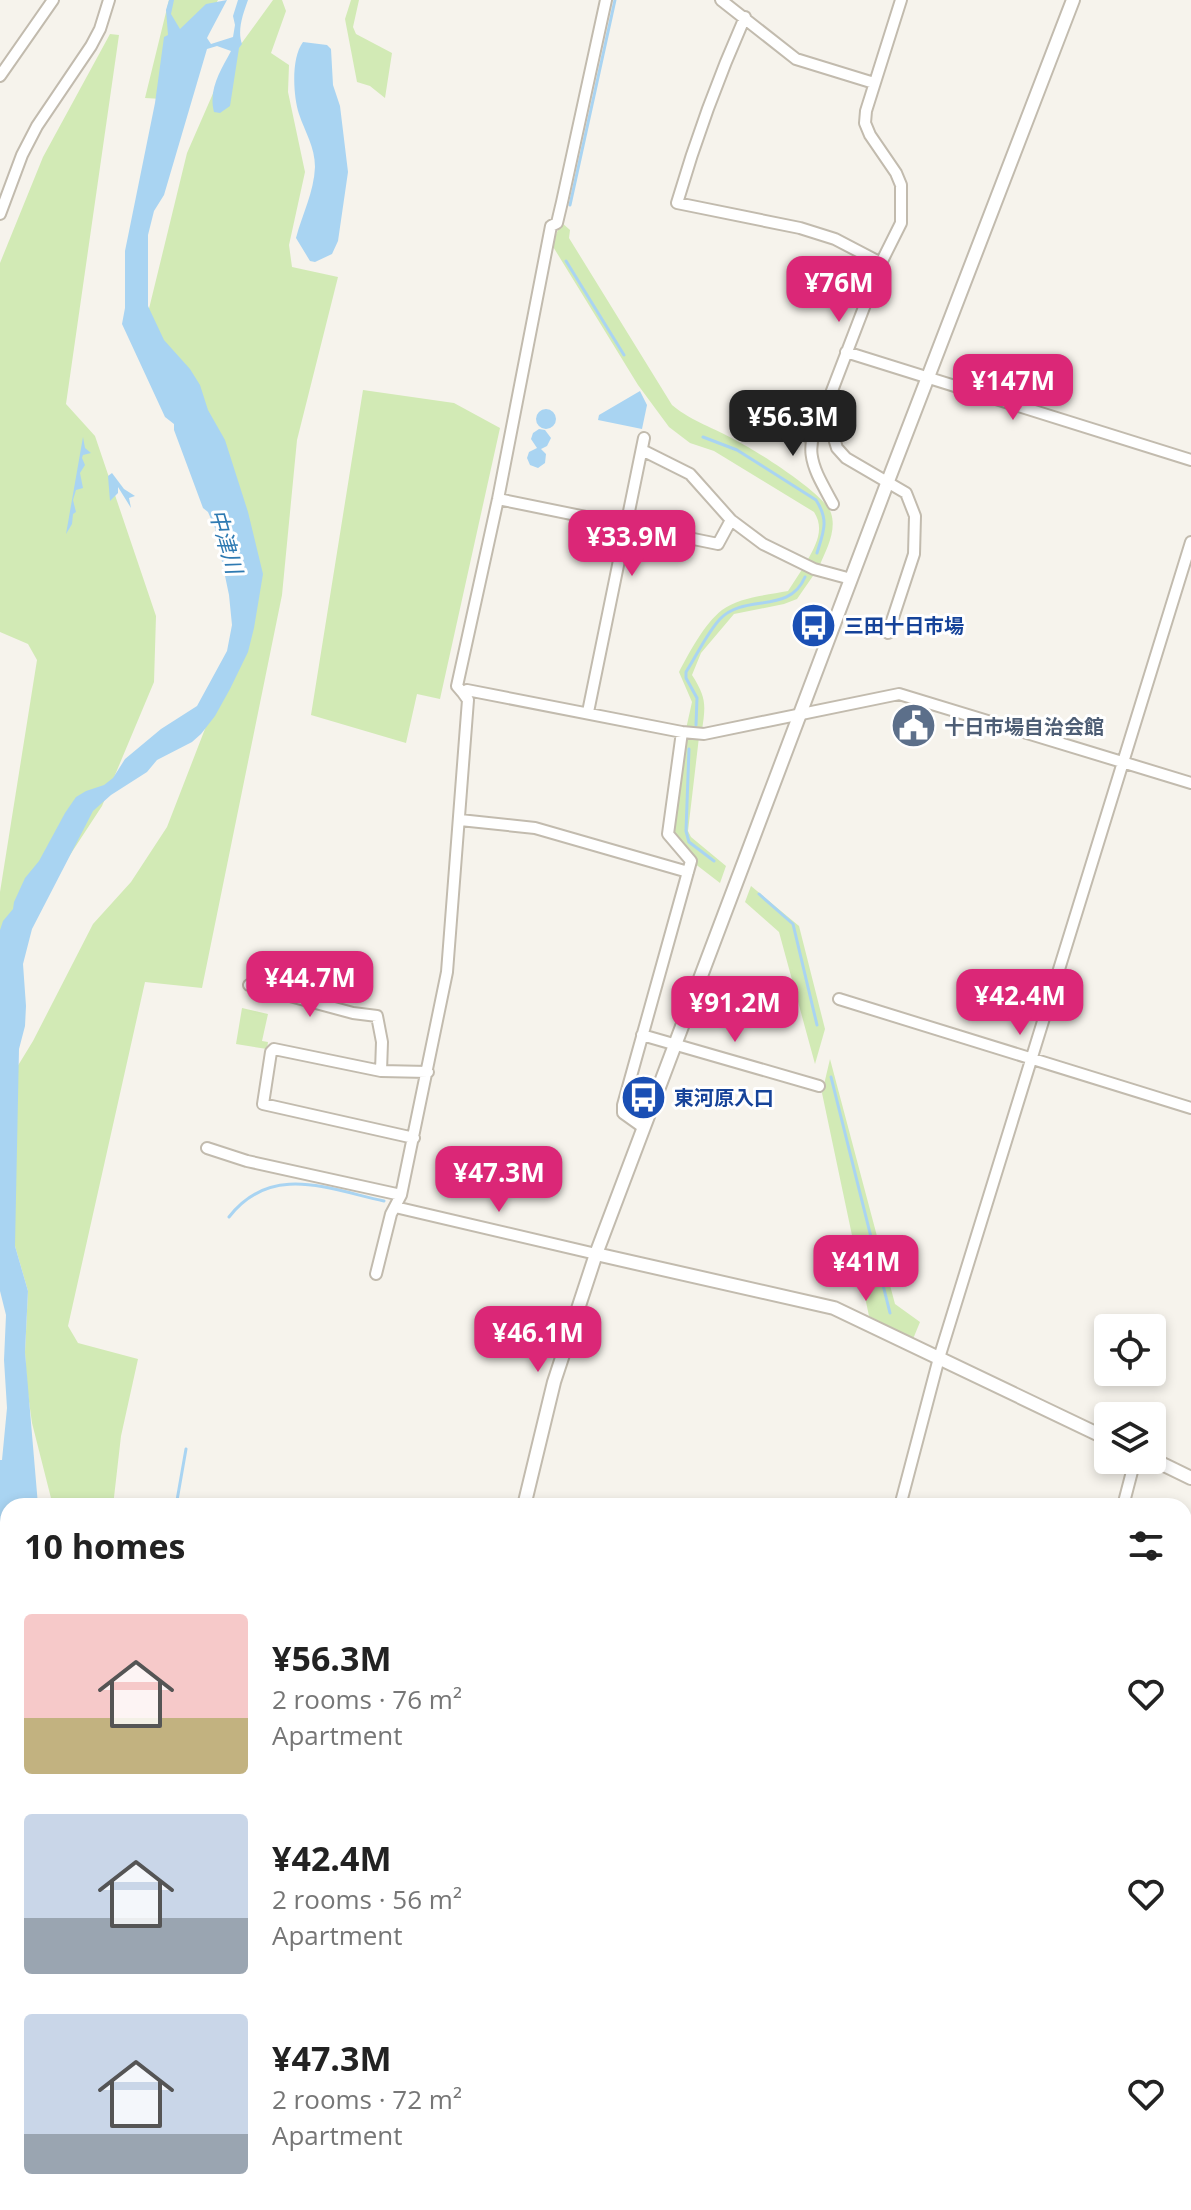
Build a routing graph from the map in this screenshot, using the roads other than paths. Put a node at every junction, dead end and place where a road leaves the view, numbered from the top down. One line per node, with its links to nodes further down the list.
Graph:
1 (53, 0): 8 (street)
2 (109, 0): 10 (street)
3 (606, 0): 21 (street)
4 (721, 0): 7 (street)
5 (901, 0): 9 (street)
6 (1073, 0): 13 (street)
7 (745, 17): 9 (street); 11 (street)
8 (0, 76)
9 (874, 83): 11 (street)
10 (0, 214)
11 (881, 263): 12 (street)
12 (846, 352): 13 (street); 14 (street)
13 (927, 378): 19 (street); 20 (street)
14 (825, 409): 17 (street); 20 (street)
15 (767, 413): 17 (street)
16 (644, 438): 18 (street)
17 (812, 439): 22 (street)
18 (642, 450): 23 (street); 24 (street)
19 (1191, 460)
20 (888, 481): 26 (street); 27 (street)
21 (498, 499): 24 (street); 28 (street)
22 (833, 504)
23 (731, 520): 24 (street); 26 (street)
24 (626, 524): 29 (street)
25 (1191, 542): 32 (street)
26 (851, 579): 30 (street)
27 (888, 633)
28 (463, 693): 29 (street); 34 (street)
29 (588, 712): 31 (street)
30 (799, 716): 31 (street); 32 (street); 39 (street)
31 (682, 732): 35 (street)
32 (1124, 762): 33 (street); 40 (street)
33 (1191, 783)
34 (460, 820): 35 (street); 42 (street)
35 (688, 872): 38 (street)
36 (249, 985): 41 (street)
37 (839, 999): 40 (street)
38 (642, 1035): 39 (street); 45 (street)
39 (676, 1044): 43 (street); 45 (street)
40 (1033, 1058): 44 (street); 52 (street)
41 (381, 1071): 42 (street); 46 (street)
42 (428, 1072): 46 (street)
43 (819, 1086)
44 (1191, 1108)
45 (644, 1128): 50 (street)
46 (414, 1138): 48 (street)
47 (207, 1148): 48 (street)
48 (401, 1195): 49 (street)
49 (395, 1207): 50 (street); 51 (street)
50 (596, 1254): 52 (street); 57 (street)
51 (376, 1274)
52 (939, 1358): 53 (street); 58 (street)
53 (1094, 1432)
54 (1166, 1466): 56 (street)
55 (1131, 1474): 59 (street)
56 (1191, 1478)
57 (526, 1498)
58 (902, 1498)
59 (1125, 1498)

